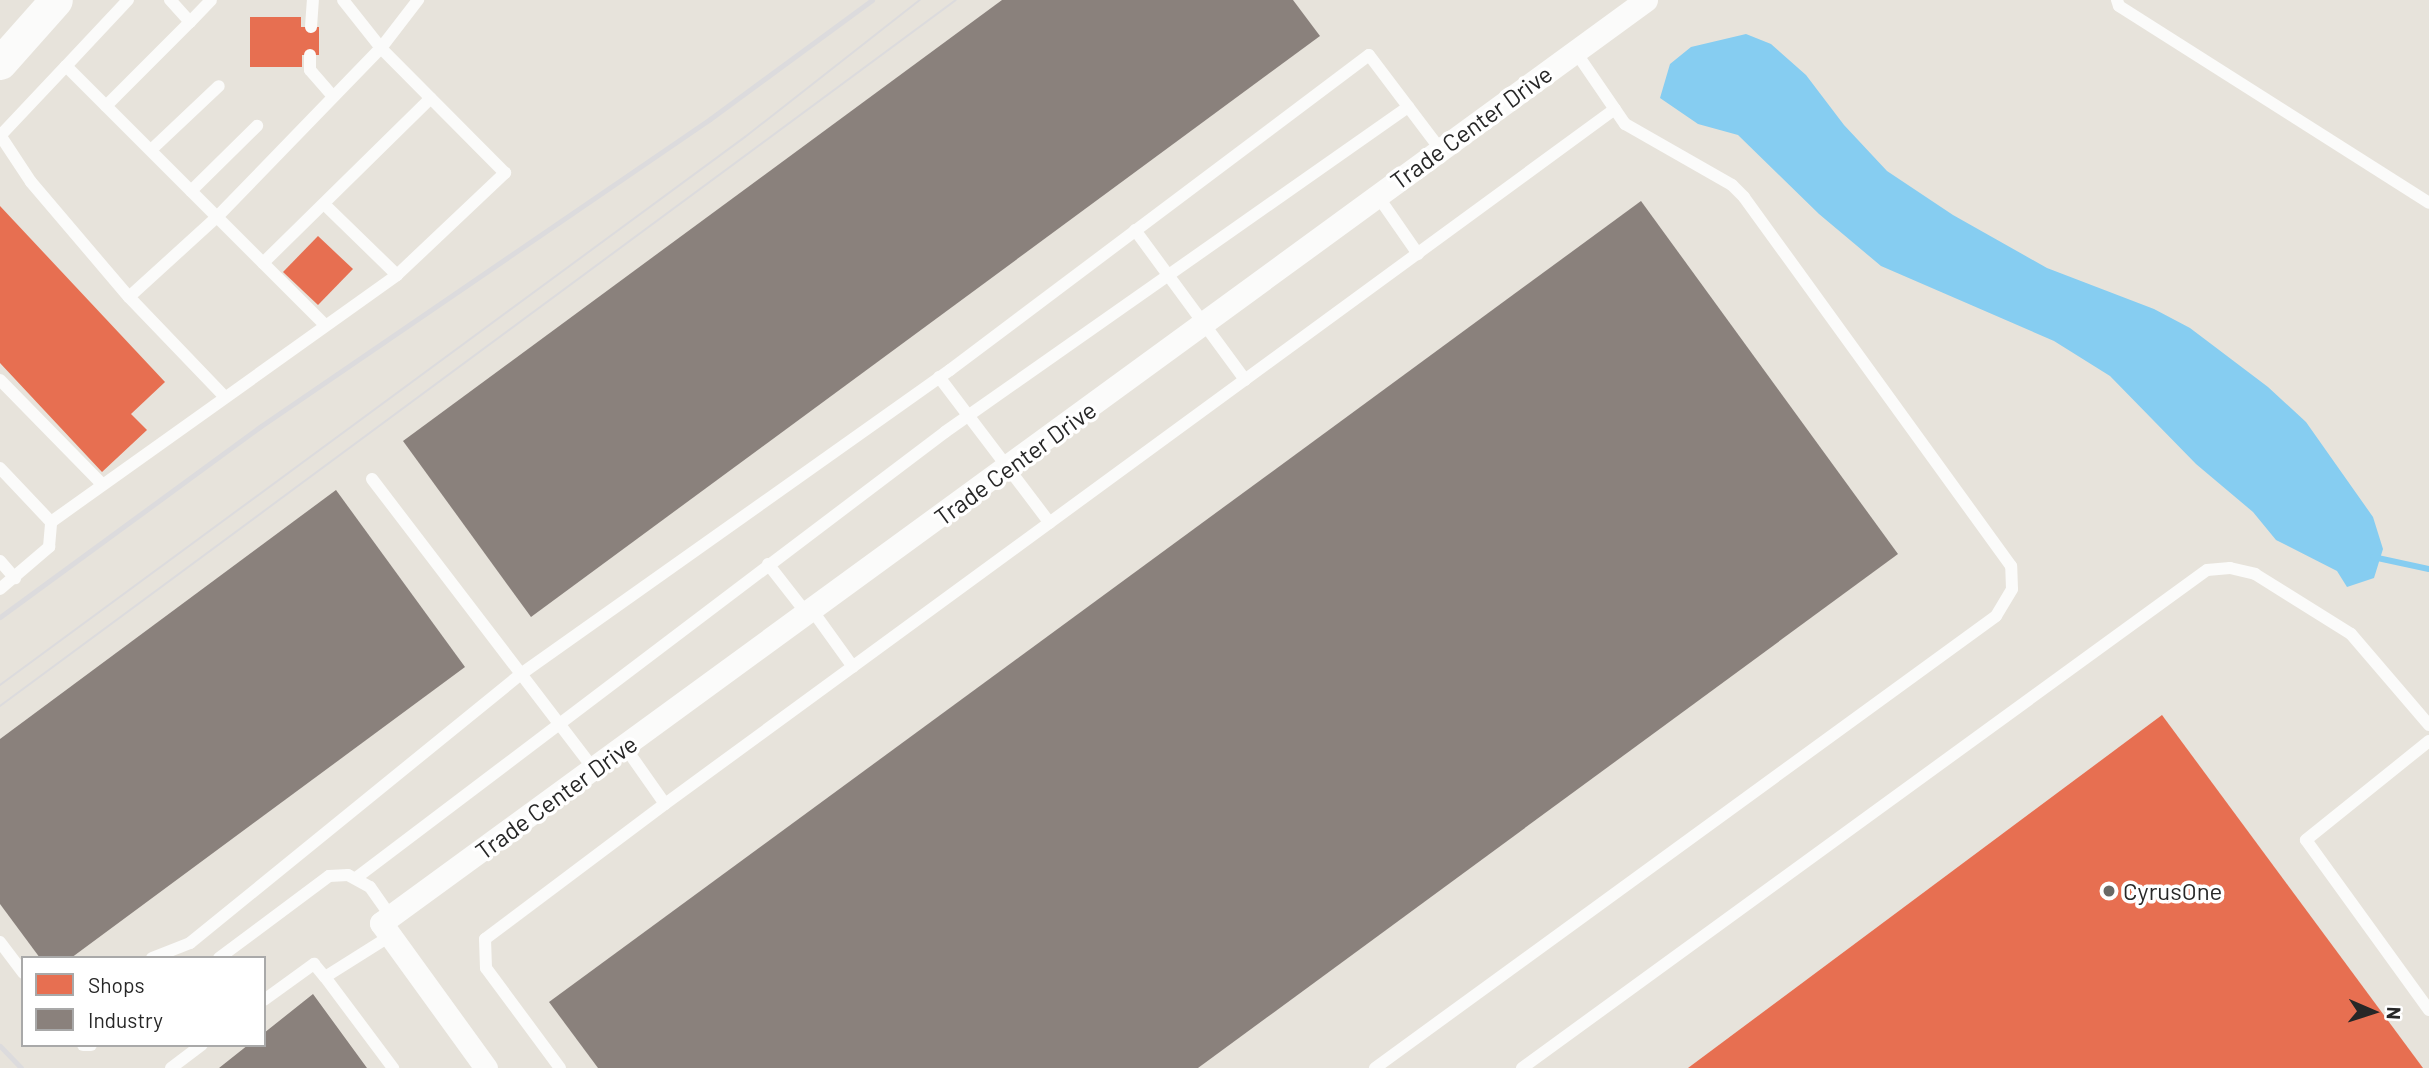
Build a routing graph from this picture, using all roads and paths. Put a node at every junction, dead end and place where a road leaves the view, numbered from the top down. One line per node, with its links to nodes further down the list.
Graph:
1 (56, 0): 15 (main road)
2 (128, 0): 16 (lane)
3 (170, 0): 10 (lane)
4 (211, 0): 10 (lane)
5 (313, 0): 11 (lane)
6 (343, 0): 12 (lane)
7 (418, 0): 12 (lane)
8 (1646, 0): 13 (street, Trade Center Drive)
9 (2117, 0): 29 (lane)
10 (190, 22): 20 (lane)
11 (311, 27)
12 (381, 48): 18 (lane); 19 (lane)
13 (1576, 51): 22 (lane); 25 (street, Trade Center Drive)
14 (310, 55): 18 (lane)
15 (0, 63)
16 (66, 66): 20 (lane); 24 (lane)
17 (219, 86): 26 (lane)
18 (333, 96): 31 (lane)
19 (431, 98): 30 (lane); 36 (lane)
20 (106, 106): 26 (lane)
21 (1408, 107): 25 (lane); 32 (lane); 35 (lane)
22 (1615, 109): 33 (lane); 78 (lane)
23 (257, 126): 27 (lane)
24 (0, 135): 37 (lane)
25 (1440, 149): 28 (street, Trade Center Drive)
26 (151, 150): 27 (lane)
27 (191, 191): 31 (lane)
28 (1377, 195): 33 (lane); 38 (street, Trade Center Drive)
29 (2429, 203)
30 (324, 204): 34 (lane); 36 (lane)
31 (217, 217): 34 (lane); 37 (lane)
32 (1135, 230): 35 (lane); 40 (lane)
33 (1418, 254): 42 (lane)
34 (263, 263): 39 (lane)
35 (1166, 274): 38 (lane); 44 (lane)
36 (397, 275): 39 (lane)
37 (129, 297): 43 (lane)
38 (1203, 323): 42 (lane); 45 (street, Trade Center Drive)
39 (325, 325): 43 (lane)
40 (939, 377): 44 (lane); 57 (lane)
41 (0, 380): 48 (lane)
42 (1245, 380): 50 (lane)
43 (223, 395): 48 (lane)
44 (968, 415): 45 (lane); 52 (lane)
45 (1010, 467): 50 (lane); 55 (street, Trade Center Drive)
46 (0, 468): 49 (lane)
47 (372, 480): 57 (lane)
48 (102, 484): 49 (lane)
49 (51, 522): 53 (lane)
50 (1050, 523): 56 (lane)
51 (0, 561): 53 (lane)
52 (768, 564): 55 (lane); 59 (lane)
53 (15, 578): 54 (lane)
54 (0, 589)
55 (810, 612): 56 (lane); 61 (street, Trade Center Drive)
56 (853, 667): 63 (lane)
57 (521, 674): 59 (lane); 67 (lane)
58 (2429, 725): 79 (lane)
59 (561, 726): 62 (lane); 64 (lane)
60 (2429, 741): 72 (lane)
61 (625, 747): 62 (street, Trade Center Drive); 63 (lane)
62 (594, 769): 65 (street, Trade Center Drive)
63 (665, 804): 77 (lane)
64 (356, 878): 65 (lane); 68 (lane)
65 (387, 925): 70 (lane); 76 (street)
66 (0, 942): 69 (lane)
67 (157, 956)
68 (222, 956)
69 (21, 970)
70 (325, 977): 71 (lane); 75 (lane)
71 (266, 999)
72 (2429, 1010)
73 (199, 1047): 74 (lane)
74 (171, 1068)
75 (393, 1068)
76 (486, 1068)
77 (560, 1068)
78 (1375, 1068)
79 (1522, 1068)

